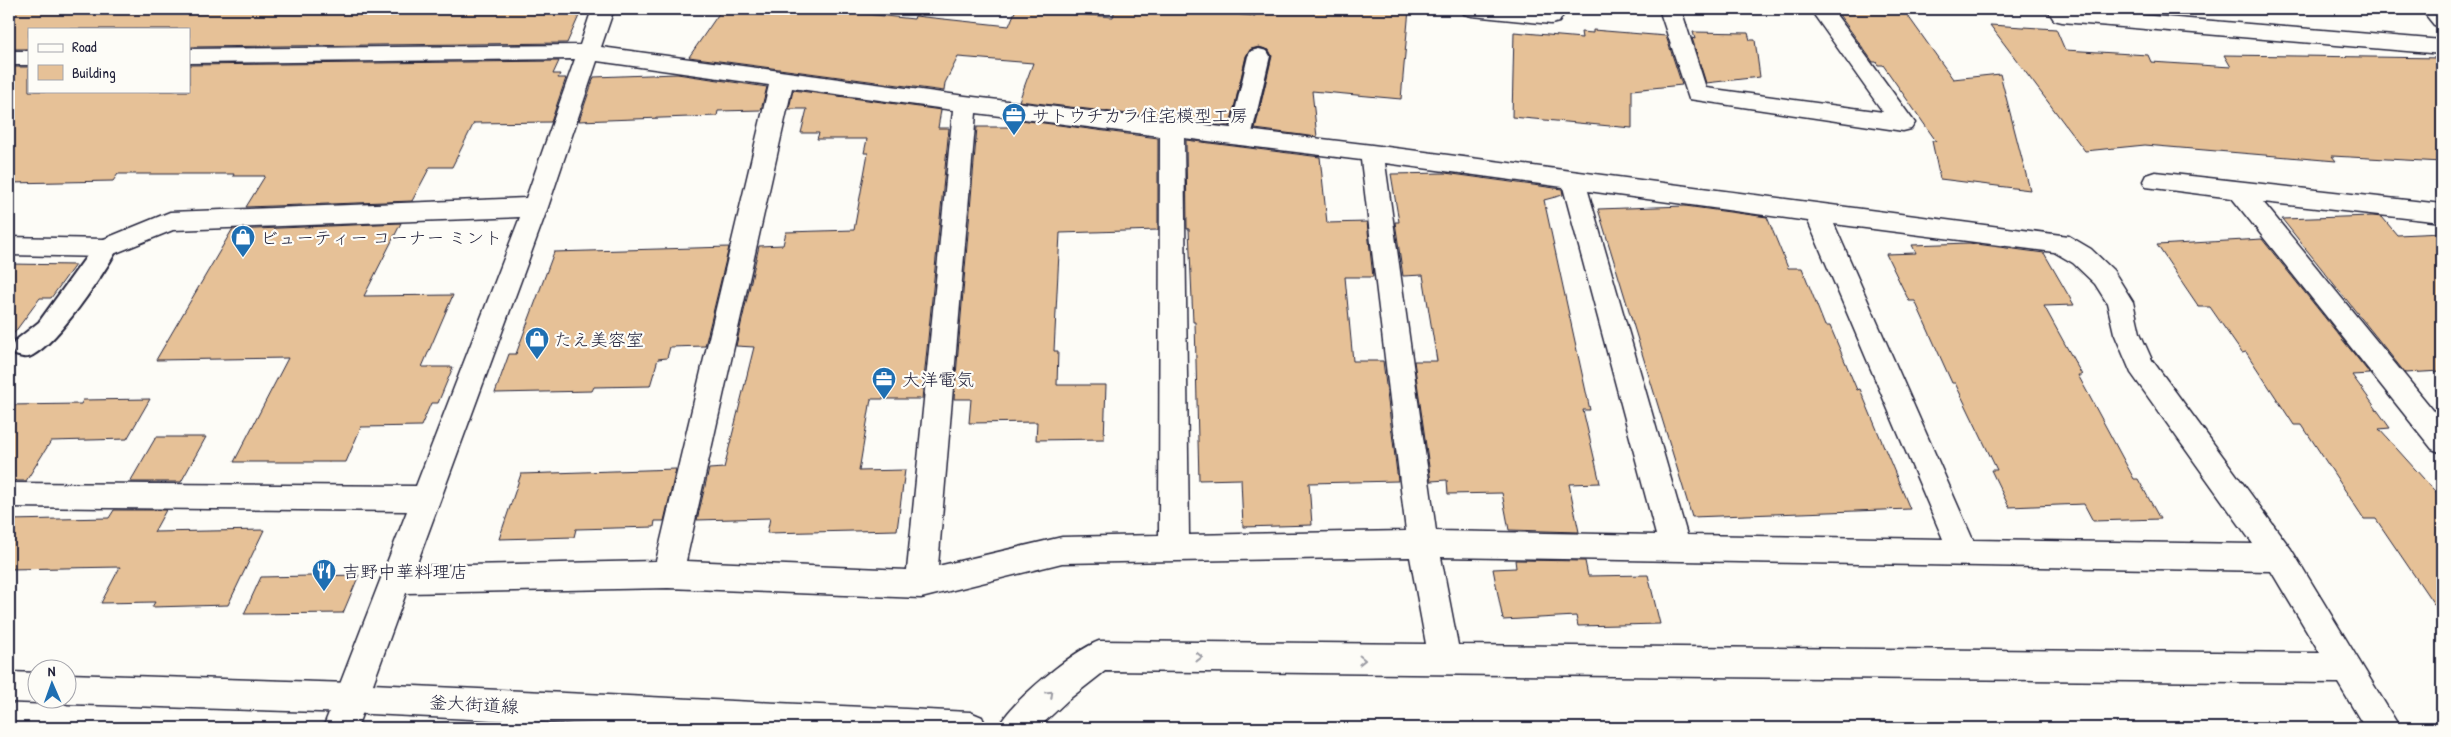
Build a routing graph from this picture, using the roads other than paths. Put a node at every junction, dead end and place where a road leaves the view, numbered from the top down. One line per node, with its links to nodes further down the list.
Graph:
1 (602, 9): 10 (street)
2 (1472, 9): 3 (street)
3 (1550, 9)
4 (1670, 9): 5 (street)
5 (1821, 9)
6 (2058, 9): 9 (street)
7 (2432, 9): 8 (street)
8 (2442, 20)
9 (2442, 47)
10 (586, 52): 11 (street); 15 (street); 23 (street)
11 (190, 56)
12 (1259, 56): 18 (lane)
13 (9, 58): 14 (street)
14 (28, 58)
15 (782, 80): 16 (street); 37 (street)
16 (965, 104): 17 (street); 39 (street)
17 (1172, 130): 18 (street); 33 (street)
18 (1240, 137): 19 (street)
19 (1372, 153): 20 (street); 32 (street)
20 (1573, 180): 24 (street); 34 (street)
21 (2155, 181): 22 (street)
22 (2240, 191): 25 (street); 29 (street)
23 (536, 206): 27 (street); 31 (street)
24 (1817, 213): 35 (street); 36 (street)
25 (2442, 213)
26 (9, 246): 27 (street)
27 (106, 248): 28 (lane)
28 (24, 348)
29 (2442, 441)
30 (9, 495): 31 (street)
31 (425, 499): 38 (street)
32 (1423, 544): 33 (street); 34 (street); 40 (street)
33 (1174, 548): 39 (street)
34 (1675, 548): 35 (street)
35 (1964, 554): 36 (street)
36 (2280, 558): 41 (street)
37 (668, 574): 38 (street); 39 (street)
38 (397, 580): 45 (street)
39 (922, 584)
40 (1445, 661): 41 (street); 48 (street, one-way to 40)
41 (2346, 668): 49 (street)
42 (9, 687): 43 (street)
43 (28, 688)
44 (78, 689): 45 (street, 釜大街道線)
45 (350, 698): 46 (street); 47 (street, 釜大街道線)
46 (340, 728)
47 (970, 728)
48 (1015, 728)
49 (2383, 728)

